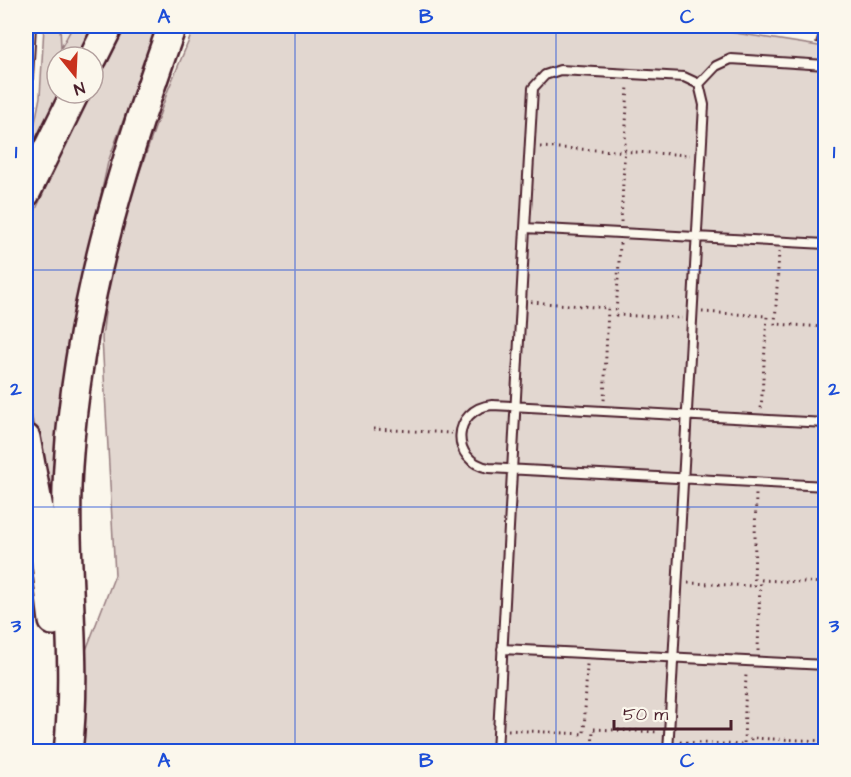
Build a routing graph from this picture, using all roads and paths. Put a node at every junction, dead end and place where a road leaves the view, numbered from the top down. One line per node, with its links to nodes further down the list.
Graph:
1 (31, 26): 8 (lane)
2 (109, 26): 4 (highway)
3 (172, 26): 64 (highway)
4 (100, 45)
5 (825, 65): 6 (lane)
6 (699, 84): 9 (lane); 10 (lane)
7 (69, 105): 11 (highway)
8 (26, 111)
9 (530, 146): 10 (path); 12 (lane)
10 (701, 155): 13 (lane)
11 (26, 193)
12 (525, 228): 13 (lane); 16 (lane)
13 (696, 236): 14 (lane); 19 (lane)
14 (780, 241): 15 (lane); 23 (path)
15 (825, 244)
16 (520, 302): 17 (path); 27 (lane)
17 (608, 308): 18 (path); 20 (path)
18 (616, 308)
19 (692, 311): 22 (path); 29 (lane)
20 (608, 315): 21 (path); 28 (path)
21 (616, 315)
22 (767, 316): 23 (path); 24 (path)
23 (775, 317): 25 (path)
24 (766, 324): 25 (path); 30 (path)
25 (775, 324): 26 (path)
26 (825, 327)
27 (515, 406): 28 (lane); 33 (lane); 35 (lane)
28 (603, 412): 29 (lane)
29 (686, 417): 30 (lane); 36 (lane)
30 (760, 420): 31 (lane)
31 (825, 423)
32 (373, 429): 33 (path)
33 (459, 434): 35 (lane)
34 (26, 438): 63 (highway)
35 (511, 469): 36 (lane); 45 (lane)
36 (682, 478): 37 (lane); 41 (lane)
37 (756, 482): 38 (lane); 39 (path)
38 (825, 486)
39 (754, 580): 40 (path); 43 (path)
40 (760, 580): 42 (path); 44 (path)
41 (677, 582): 43 (path); 47 (lane)
42 (825, 583)
43 (753, 586): 44 (path)
44 (759, 586): 49 (path)
45 (502, 649): 46 (lane); 53 (lane)
46 (587, 653): 47 (lane); 51 (path)
47 (674, 658): 48 (lane); 54 (lane)
48 (746, 661): 49 (lane); 57 (path)
49 (758, 662): 50 (lane)
50 (825, 665)
51 (585, 728): 52 (path); 55 (path)
52 (593, 729): 54 (path); 56 (path)
53 (498, 730): 55 (path); 65 (lane)
54 (669, 732): 59 (lane)
55 (584, 734): 56 (path)
56 (593, 734): 66 (path)
57 (745, 738): 58 (path); 61 (path)
58 (751, 738): 60 (path); 62 (path)
59 (669, 741): 61 (path); 67 (lane)
60 (825, 741)
61 (744, 745): 62 (path)
62 (750, 745): 68 (path)
63 (57, 752)
64 (68, 752)
65 (497, 752)
66 (592, 752)
67 (668, 752)
68 (750, 752)

